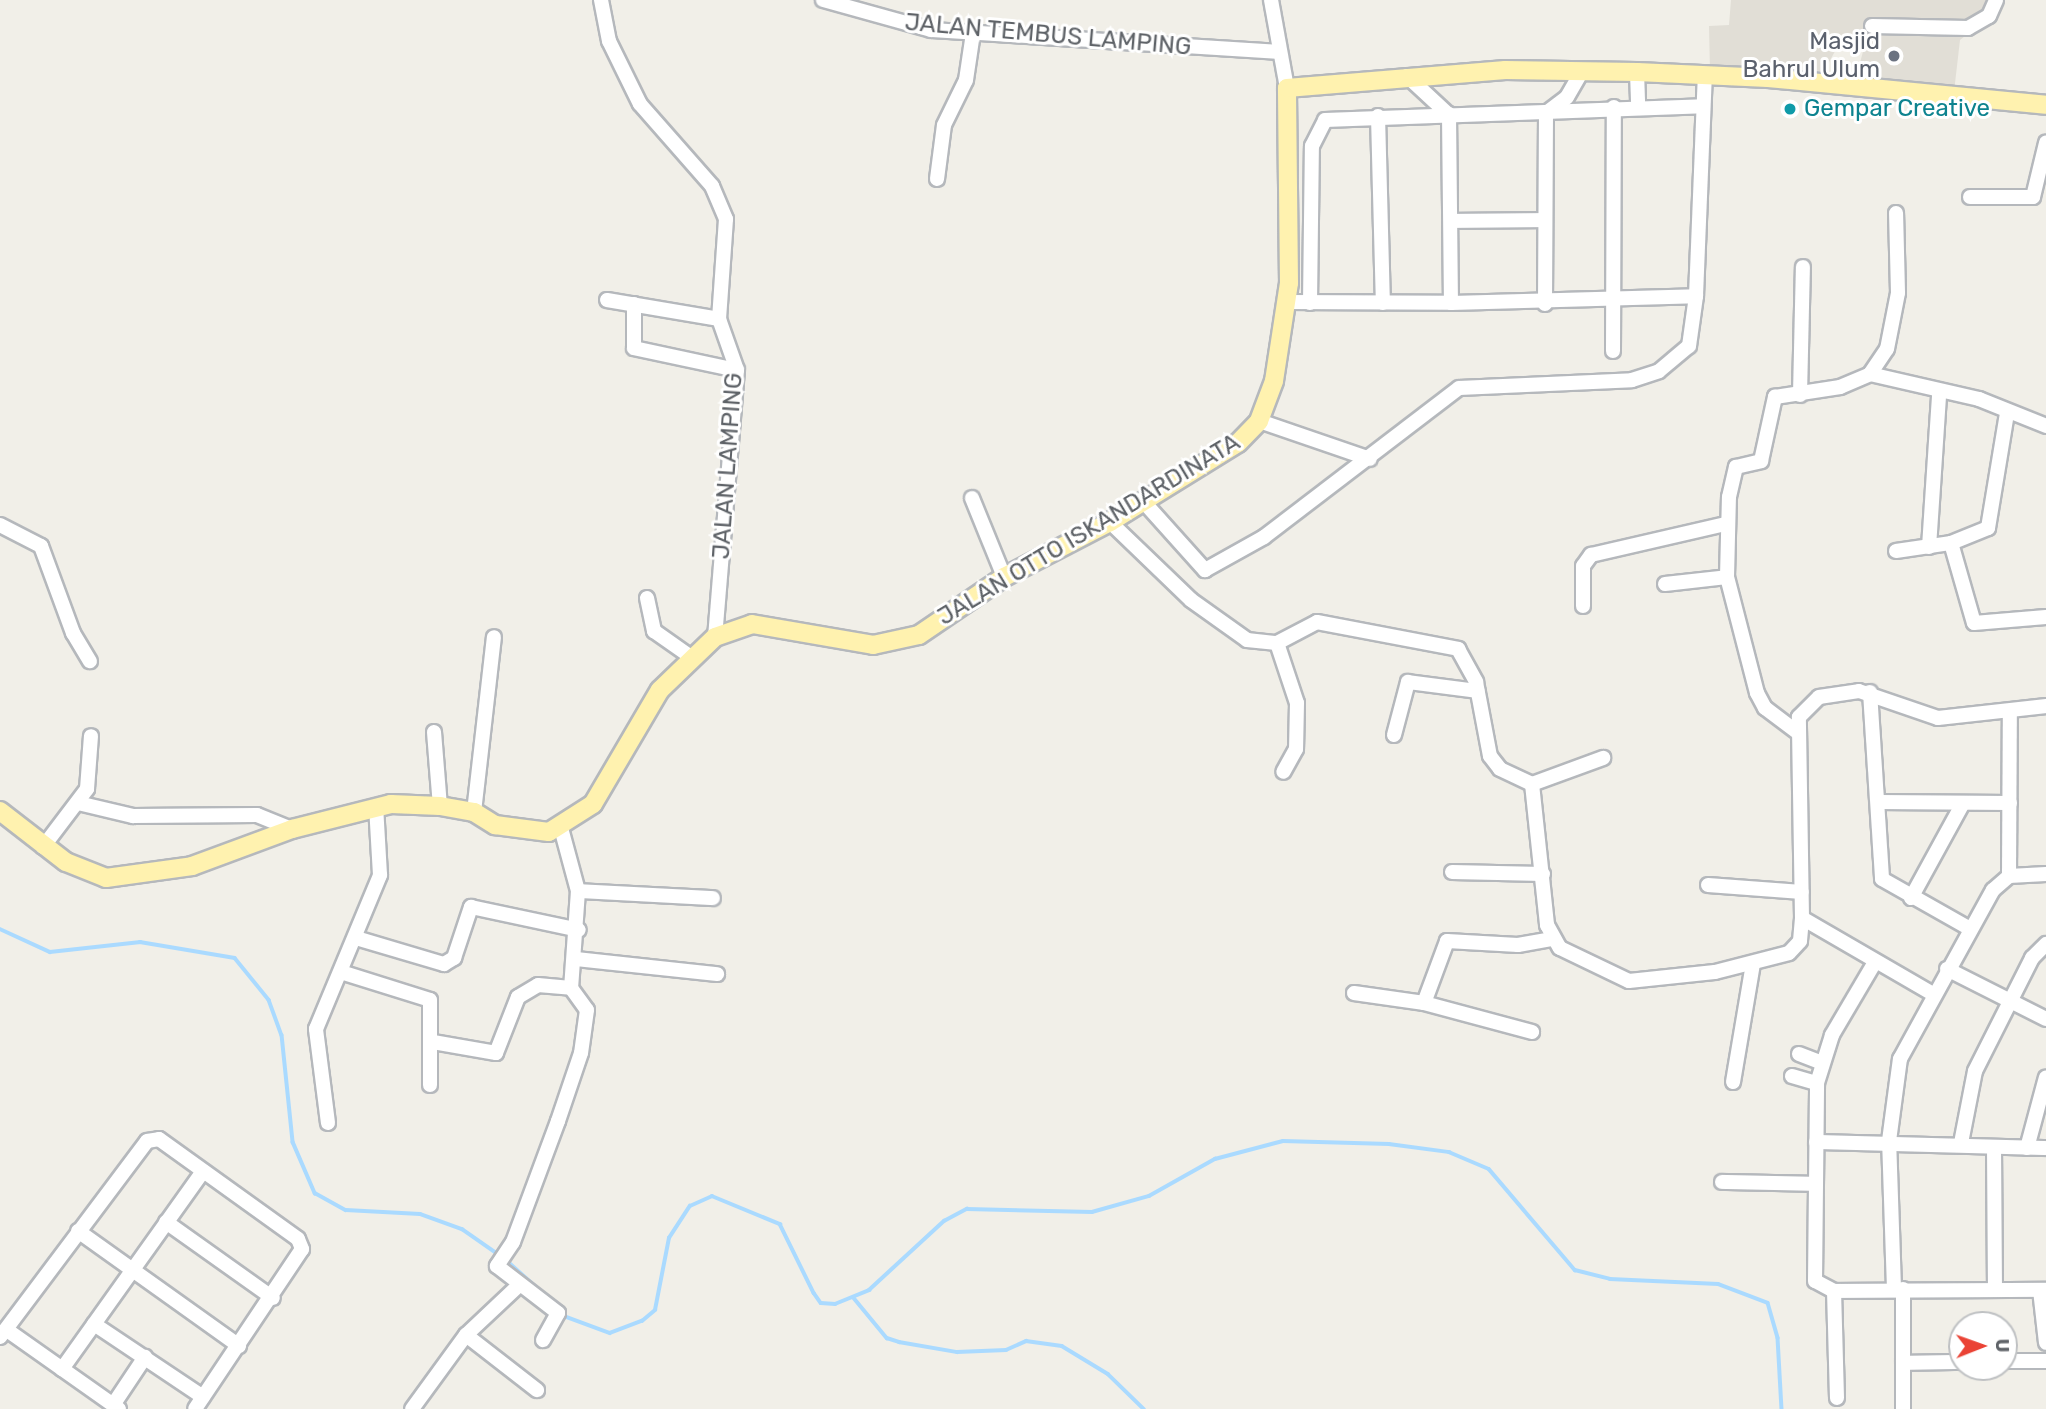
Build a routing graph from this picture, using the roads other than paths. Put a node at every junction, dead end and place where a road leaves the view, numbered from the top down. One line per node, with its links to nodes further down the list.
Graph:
1 (600, 0): 36 (street, JALAN LAMPING)
2 (823, 0): 6 (street, JALAN TEMBUS LAMPING)
3 (1271, 0): 7 (street)
4 (1996, 0): 5 (street)
5 (1872, 26)
6 (973, 33): 7 (street, JALAN TEMBUS LAMPING); 21 (street)
7 (1277, 52): 12 (street)
8 (1582, 71): 9 (main road); 11 (main road); 17 (street)
9 (1637, 72): 10 (main road); 14 (street)
10 (1705, 74): 13 (main road); 15 (street)
11 (1407, 76): 12 (main road); 18 (street)
12 (1287, 88): 29 (main road, JALAN OTTO ISKANDARDINATA)
13 (2046, 105)
14 (1638, 106): 15 (street); 16 (street)
15 (1703, 106): 27 (street)
16 (1614, 107): 17 (street); 33 (street)
17 (1546, 113): 18 (street); 24 (street)
18 (1449, 114): 19 (street); 25 (street)
19 (1378, 116): 30 (street); 31 (street)
20 (2046, 143): 22 (street)
21 (937, 179)
22 (1970, 197)
23 (1896, 213): 39 (street)
24 (1545, 220): 25 (street); 35 (street)
25 (1451, 221): 32 (street)
26 (1803, 267): 40 (street)
27 (1696, 296): 33 (street); 45 (street)
28 (607, 300): 34 (street)
29 (1287, 302): 30 (street); 43 (main road, JALAN OTTO ISKANDARDINATA)
30 (1310, 303): 31 (street)
31 (1383, 303): 32 (street)
32 (1451, 303): 35 (street)
33 (1614, 303): 35 (street); 37 (street)
34 (634, 304): 36 (street); 38 (street)
35 (1545, 304)
36 (719, 319): 38 (street, JALAN LAMPING)
37 (1613, 351)
38 (737, 370): 61 (street, JALAN LAMPING)
39 (1870, 374): 40 (street); 41 (street)
40 (1800, 395): 49 (street)
41 (1939, 395): 42 (street); 52 (street)
42 (2007, 413): 44 (street); 51 (street)
43 (1259, 421): 45 (street); 47 (main road, JALAN OTTO ISKANDARDINATA)
44 (2046, 426)
45 (1370, 459): 47 (street)
46 (972, 498): 54 (street)
47 (1143, 501): 48 (main road, JALAN OTTO ISKANDARDINATA)
48 (1110, 522): 54 (main road, JALAN OTTO ISKANDARDINATA); 62 (street)
49 (1725, 524): 55 (street); 58 (street)
50 (0, 525): 64 (street)
51 (1951, 543): 52 (street); 59 (street)
52 (1929, 547): 53 (street)
53 (1896, 551)
54 (1004, 577): 61 (main road, JALAN OTTO ISKANDARDINATA)
55 (1727, 577): 56 (street); 69 (street)
56 (1664, 584)
57 (647, 598): 63 (street)
58 (1583, 606)
59 (2046, 617)
60 (494, 637): 83 (street)
61 (715, 637): 63 (main road, JALAN OTTO ISKANDARDINATA)
62 (1278, 643): 65 (street); 74 (street)
63 (691, 657): 84 (main road, JALAN OTTO ISKANDARDINATA)
64 (90, 661)
65 (1477, 691): 72 (street); 75 (street)
66 (1870, 692): 68 (street); 69 (street); 76 (street)
67 (2046, 706): 68 (street)
68 (2010, 712): 78 (street)
69 (1797, 732): 93 (street)
70 (434, 733): 81 (street)
71 (91, 736): 77 (street)
72 (1394, 736)
73 (1603, 758): 75 (street)
74 (1283, 772)
75 (1532, 784): 88 (street)
76 (1878, 802): 79 (street); 95 (street)
77 (78, 803): 85 (street); 86 (street)
78 (2010, 803): 79 (street); 90 (street)
79 (1962, 805): 95 (street)
80 (376, 806): 81 (main road); 85 (main road); 99 (street)
81 (440, 806): 83 (main road)
82 (0, 811): 86 (main road)
83 (474, 812): 84 (main road)
84 (561, 828): 92 (street)
85 (289, 830): 86 (main road)
86 (43, 847)
87 (1452, 872): 88 (street)
88 (1543, 874): 100 (street)
89 (2046, 874): 90 (street)
90 (2009, 876): 97 (street)
91 (1708, 885): 93 (street)
92 (578, 891): 94 (street); 98 (street)
93 (1802, 892): 96 (street)
94 (713, 898)
95 (1910, 898): 97 (street)
96 (1802, 918): 103 (street); 104 (street)
97 (1967, 927): 105 (street)
98 (579, 930): 99 (street); 102 (street)
99 (356, 938): 106 (street)
100 (1552, 939): 104 (street); 112 (street)
101 (2046, 944): 111 (street)
102 (576, 959): 107 (street); 108 (street)
103 (1875, 962): 110 (street); 117 (street)
104 (1753, 964): 120 (street)
105 (1947, 969): 110 (street); 111 (street)
106 (344, 973): 115 (street); 123 (street)
107 (717, 974)
108 (571, 988): 115 (street); 136 (street)
109 (1354, 993): 112 (street)
110 (1933, 994): 124 (street)
111 (2009, 1001): 113 (street); 126 (street)
112 (1424, 1003): 114 (street)
113 (2046, 1019)
114 (1532, 1032)
115 (433, 1042): 122 (street)
116 (1799, 1054): 117 (street)
117 (1822, 1063): 121 (street)
118 (1792, 1076): 121 (street)
119 (2046, 1077): 128 (street)
120 (1732, 1082)
121 (1817, 1083): 125 (street)
122 (430, 1085)
123 (328, 1123)
124 (1889, 1141): 125 (street); 126 (street); 137 (street)
125 (1816, 1142): 132 (street)
126 (1961, 1143): 127 (street)
127 (1994, 1147): 128 (street); 138 (street)
128 (2027, 1148): 129 (street)
129 (2046, 1148)
130 (202, 1171): 133 (street); 134 (street); 141 (street)
131 (1722, 1182): 132 (street)
132 (1815, 1184): 140 (street)
133 (166, 1222): 135 (street); 141 (street)
134 (78, 1231): 135 (street); 143 (street)
135 (128, 1270): 142 (street); 147 (street)
136 (518, 1286): 144 (street); 145 (street)
137 (1898, 1289): 138 (street); 140 (street); 152 (street)
138 (1995, 1289): 139 (street)
139 (2043, 1290): 146 (street)
140 (1834, 1291): 155 (street)
141 (273, 1298): 147 (street)
142 (94, 1324): 148 (street); 153 (street)
143 (3, 1334): 153 (street)
144 (466, 1335): 154 (street); 158 (street)
145 (544, 1340)
146 (2046, 1343)
147 (239, 1346): 156 (street)
148 (145, 1357): 156 (street); 157 (street)
149 (2046, 1361): 151 (street)
150 (1948, 1362): 152 (street)
151 (2018, 1362)
152 (1903, 1363): 159 (street)
153 (62, 1369): 157 (street)
154 (537, 1390)
155 (1837, 1398)
156 (199, 1403)
157 (116, 1407)
158 (412, 1409)
159 (1903, 1409)

